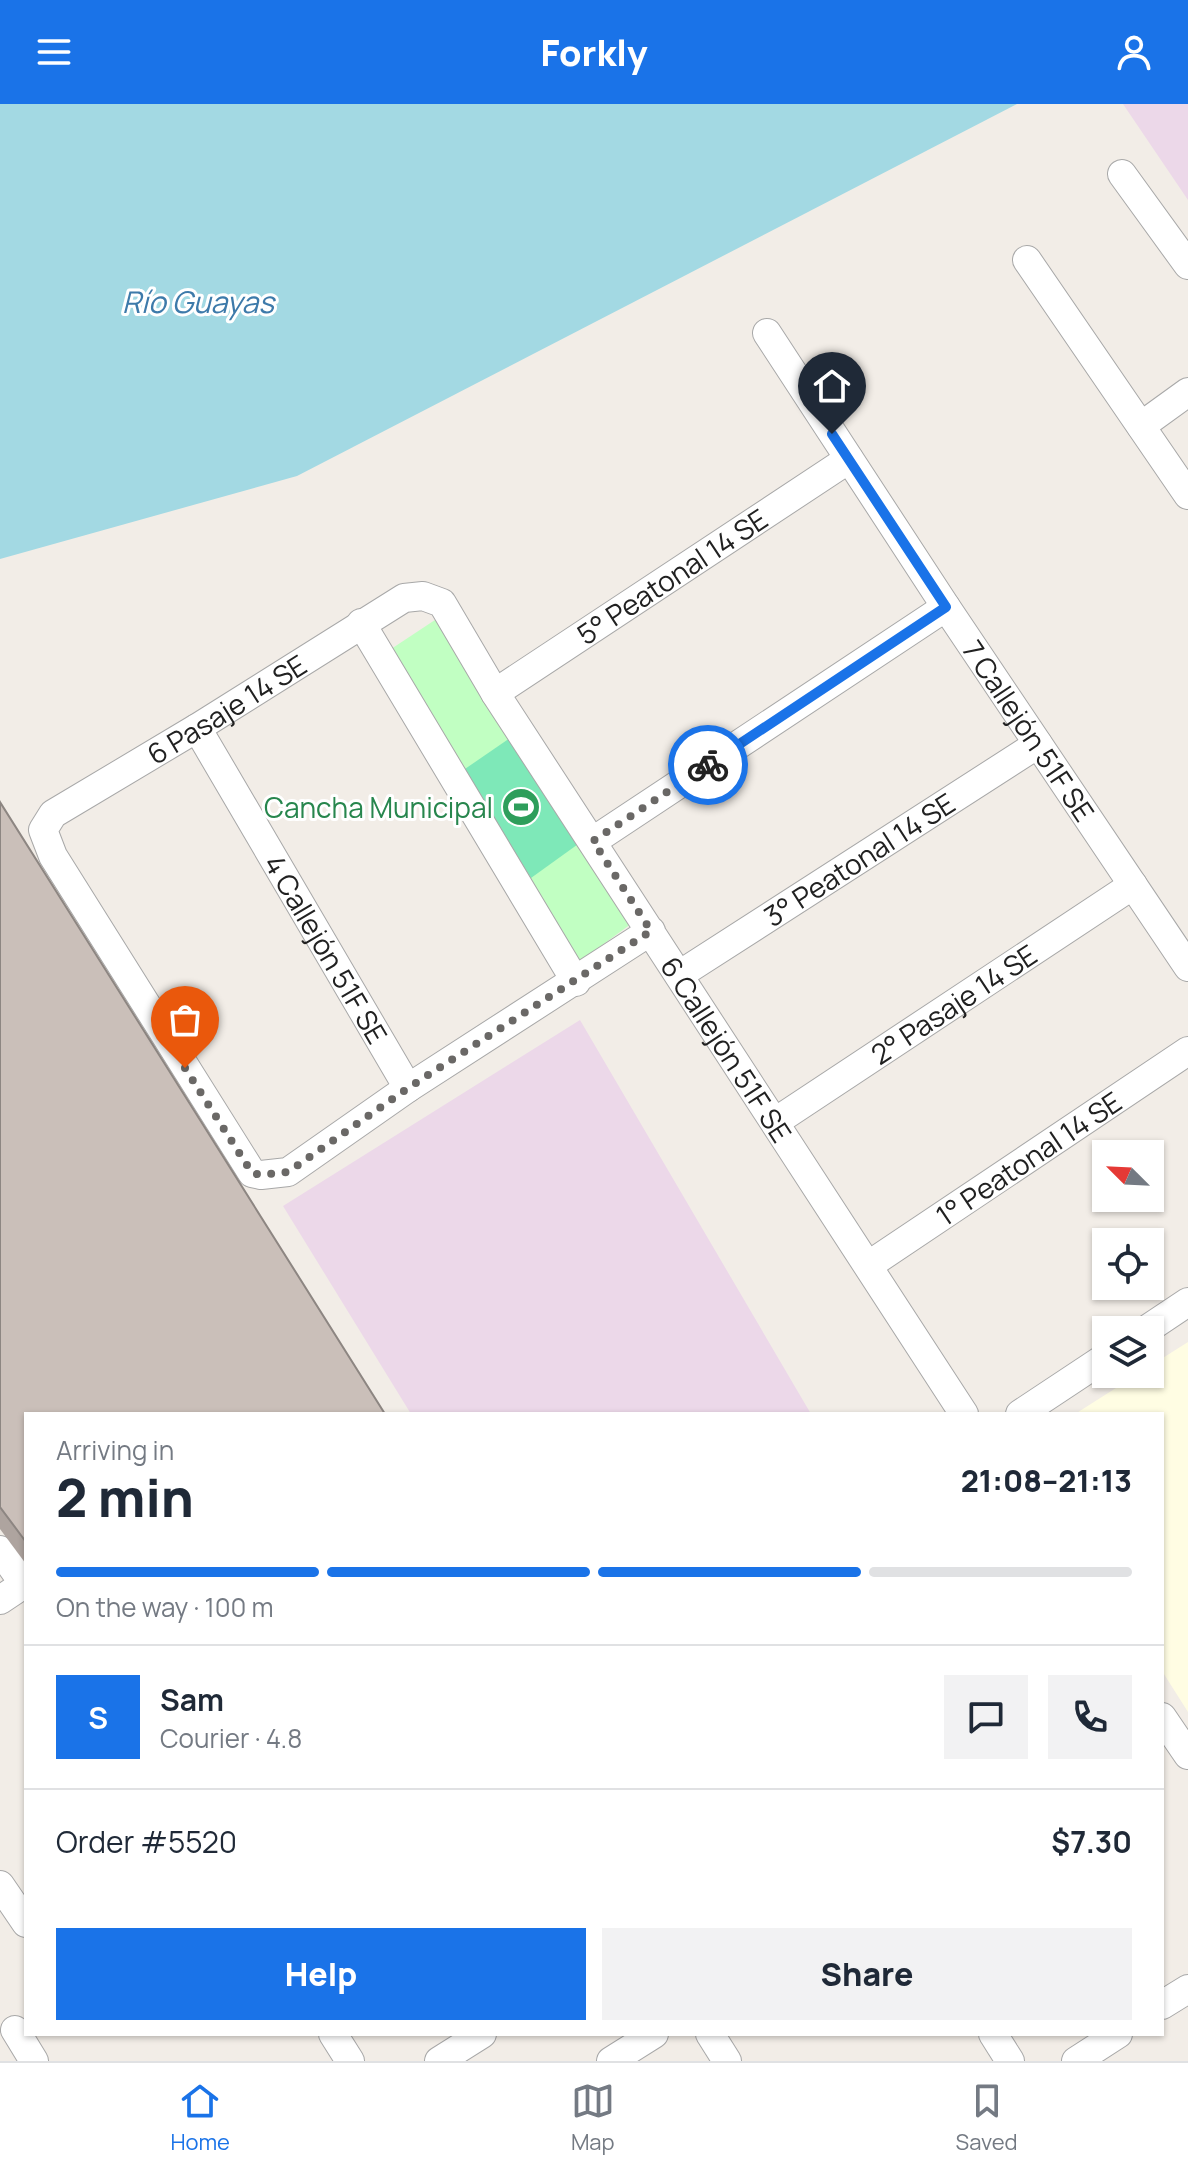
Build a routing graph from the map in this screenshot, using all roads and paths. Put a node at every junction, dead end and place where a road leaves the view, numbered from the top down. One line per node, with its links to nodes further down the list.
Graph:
1 (1122, 174): 3 (street)
2 (1027, 260): 6 (street)
3 (1188, 265)
4 (767, 333): 7 (street, 7 Callejón 51F SE)
5 (1188, 392): 6 (street)
6 (1141, 426): 8 (street)
7 (849, 459): 10 (street, 7 Callejón 51F SE); 12 (street, 5° Peatonal 14 SE)
8 (1188, 495)
9 (442, 603): 11 (street, 6 Pasaje 14 SE); 12 (street, 6 Callejón 51F SE)
10 (946, 607): 14 (street, 7 Callejón 51F SE); 15 (street)
11 (361, 623): 13 (street, 6 Pasaje 14 SE); 20 (street)
12 (495, 693): 15 (street, 6 Callejón 51F SE)
13 (197, 728): 22 (street, 4 Callejón 51F SE); 22 (street, 6 Pasaje 14 SE)
14 (1038, 744): 16 (street, 7 Callejón 51F SE); 19 (street, 3° Peatonal 14 SE)
15 (593, 841): 17 (street, 6 Callejón 51F SE)
16 (1133, 885): 18 (street, 7 Callejón 51F SE); 23 (street, 2° Pasaje 14 SE)
17 (651, 931): 19 (street, 6 Callejón 51F SE); 20 (street)
18 (1188, 967)
19 (679, 975): 23 (street, 6 Callejón 51F SE)
20 (576, 982): 22 (street)
21 (1188, 1051): 24 (street, 1° Peatonal 14 SE)
22 (408, 1088)
23 (775, 1122): 24 (street, 6 Callejón 51F SE)
24 (869, 1265): 28 (street, 6 Callejón 51F SE)
25 (1188, 1302): 26 (street)
26 (1164, 1318)
27 (1092, 1366): 29 (street)
28 (963, 1412)
29 (1023, 1412)
30 (0, 1550): 31 (street)
31 (24, 1584)
32 (24, 1586): 33 (street)
33 (0, 1600)
34 (1164, 1720): 35 (street)
35 (1188, 1755)
36 (0, 1885): 37 (street)
37 (24, 1920)
38 (1188, 1989): 39 (street)
39 (1164, 2004)
40 (14, 2030): 48 (street)
41 (334, 2036): 49 (street)
42 (479, 2036): 47 (street)
43 (651, 2036): 50 (street)
44 (711, 2036): 51 (street)
45 (994, 2036): 52 (street)
46 (1115, 2036): 53 (street)
47 (445, 2060)
48 (34, 2061)
49 (350, 2061)
50 (611, 2061)
51 (727, 2061)
52 (1010, 2061)
53 (1076, 2061)

